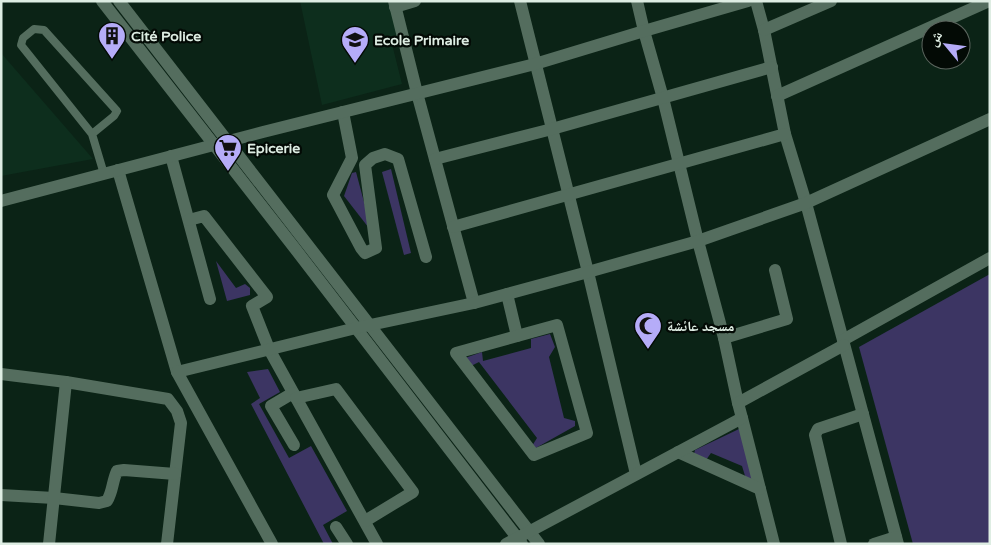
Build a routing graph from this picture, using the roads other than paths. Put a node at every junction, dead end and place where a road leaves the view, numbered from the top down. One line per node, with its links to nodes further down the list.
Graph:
1 (102, 1): 24 (street)
2 (119, 1): 23 (street)
3 (416, 1): 10 (street)
4 (520, 1): 13 (street)
5 (637, 1): 12 (street)
6 (748, 1): 12 (street)
7 (756, 1): 11 (street)
8 (831, 1): 11 (street)
9 (989, 1): 16 (street)
10 (395, 4): 15 (street)
11 (764, 30): 14 (street)
12 (644, 31): 13 (street); 17 (street)
13 (535, 64): 15 (street); 20 (street)
14 (772, 67): 16 (street); 17 (street)
15 (417, 93): 18 (street); 27 (street)
16 (777, 96): 22 (street)
17 (663, 98): 20 (street); 28 (street)
18 (344, 112): 23 (street); 26 (street)
19 (990, 119): 34 (street)
20 (552, 129): 27 (street); 32 (street)
21 (92, 134): 21 (lane); 31 (lane)
22 (785, 134): 28 (street); 34 (street)
23 (227, 142): 24 (street); 45 (street)
24 (214, 145): 25 (street); 46 (street)
25 (171, 156): 30 (street); 35 (street)
26 (352, 158): 29 (street); 29 (street)
27 (435, 160): 36 (street)
28 (679, 163): 32 (street); 37 (street)
29 (366, 165): 38 (street)
30 (118, 170): 31 (street); 51 (street)
31 (104, 174): 33 (street)
32 (568, 194): 36 (street); 41 (street)
33 (1, 201)
34 (806, 203): 37 (street); 49 (street)
35 (189, 220): 43 (street); 50 (street)
36 (453, 227): 44 (street)
37 (698, 241): 41 (street); 48 (street)
38 (426, 257)
39 (990, 258): 49 (street)
40 (776, 270): 48 (street)
41 (588, 272): 42 (street); 61 (street)
42 (507, 294): 44 (street); 47 (street)
43 (210, 299)
44 (474, 302): 45 (street)
45 (371, 325): 46 (street); 67 (street)
46 (356, 328): 50 (street); 69 (street)
47 (517, 336): 47 (street)
48 (724, 338): 55 (street)
49 (844, 342): 55 (street); 56 (street)
50 (269, 350): 51 (street); 54 (street)
51 (177, 372): 72 (street)
52 (1, 374): 53 (street)
53 (66, 382): 60 (street); 64 (street)
54 (295, 395): 58 (street); 65 (street); 65 (street)
55 (738, 403): 57 (street)
56 (863, 414): 68 (street); 77 (street)
57 (742, 418): 59 (street); 62 (street)
58 (294, 445)
59 (678, 452): 61 (street); 62 (street)
60 (175, 474): 64 (street); 71 (street)
61 (636, 474): 67 (street)
62 (760, 489): 76 (street)
63 (1, 495): 64 (street)
64 (54, 498): 70 (street)
65 (365, 521): 74 (street)
66 (336, 527): 73 (street)
67 (529, 530): 69 (street); 75 (street)
68 (897, 540): 78 (street)
69 (515, 542)
70 (49, 544)
71 (167, 544)
72 (272, 544)
73 (346, 544)
74 (377, 544)
75 (539, 544)
76 (774, 544)
77 (841, 544)
78 (874, 544)

